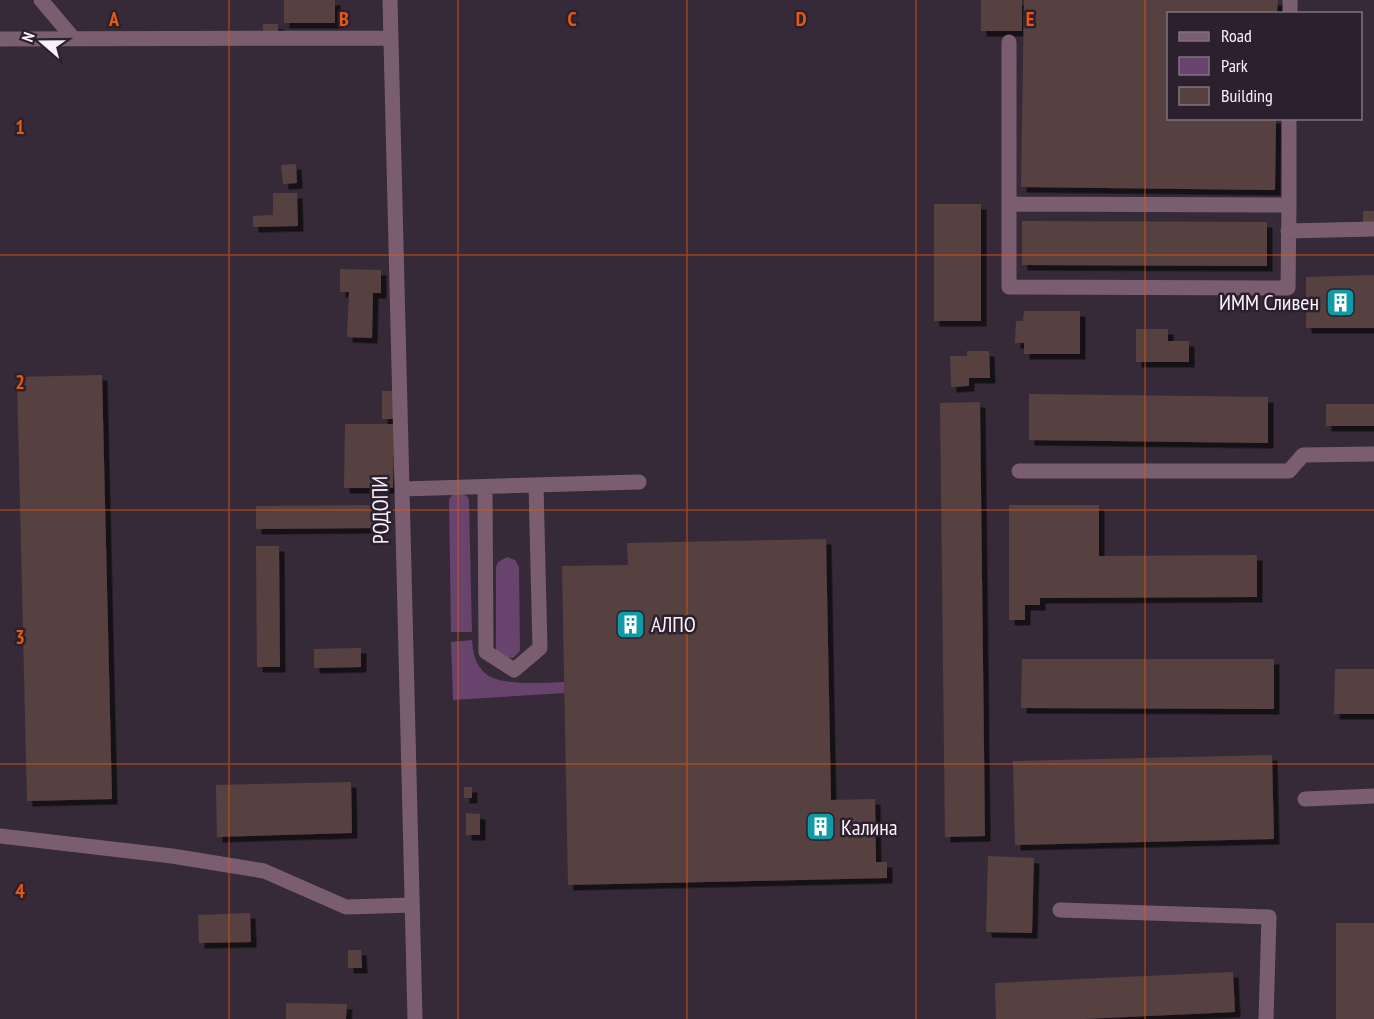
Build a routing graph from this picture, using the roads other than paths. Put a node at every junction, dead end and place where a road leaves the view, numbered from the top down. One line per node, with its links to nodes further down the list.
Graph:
1 (41, 0): 5 (street)
2 (390, 0): 3 (street, РОДОПИ)
3 (391, 38): 5 (street); 17 (street, РОДОПИ)
4 (0, 39): 5 (street)
5 (74, 39)
6 (1009, 42): 8 (street)
7 (1289, 120): 9 (street)
8 (1009, 204): 9 (street); 11 (street)
9 (1289, 205): 11 (street)
10 (1374, 229): 11 (street)
11 (1288, 231)
12 (1374, 454): 13 (street)
13 (1019, 471)
14 (639, 482): 15 (street)
15 (536, 485): 16 (street); 16 (street)
16 (485, 487): 17 (street)
17 (402, 489): 21 (street, РОДОПИ)
18 (1374, 796): 19 (street)
19 (1305, 799)
20 (0, 836): 21 (street)
21 (412, 905): 23 (street, РОДОПИ)
22 (1060, 910): 24 (street)
23 (415, 1019)
24 (1266, 1019)

